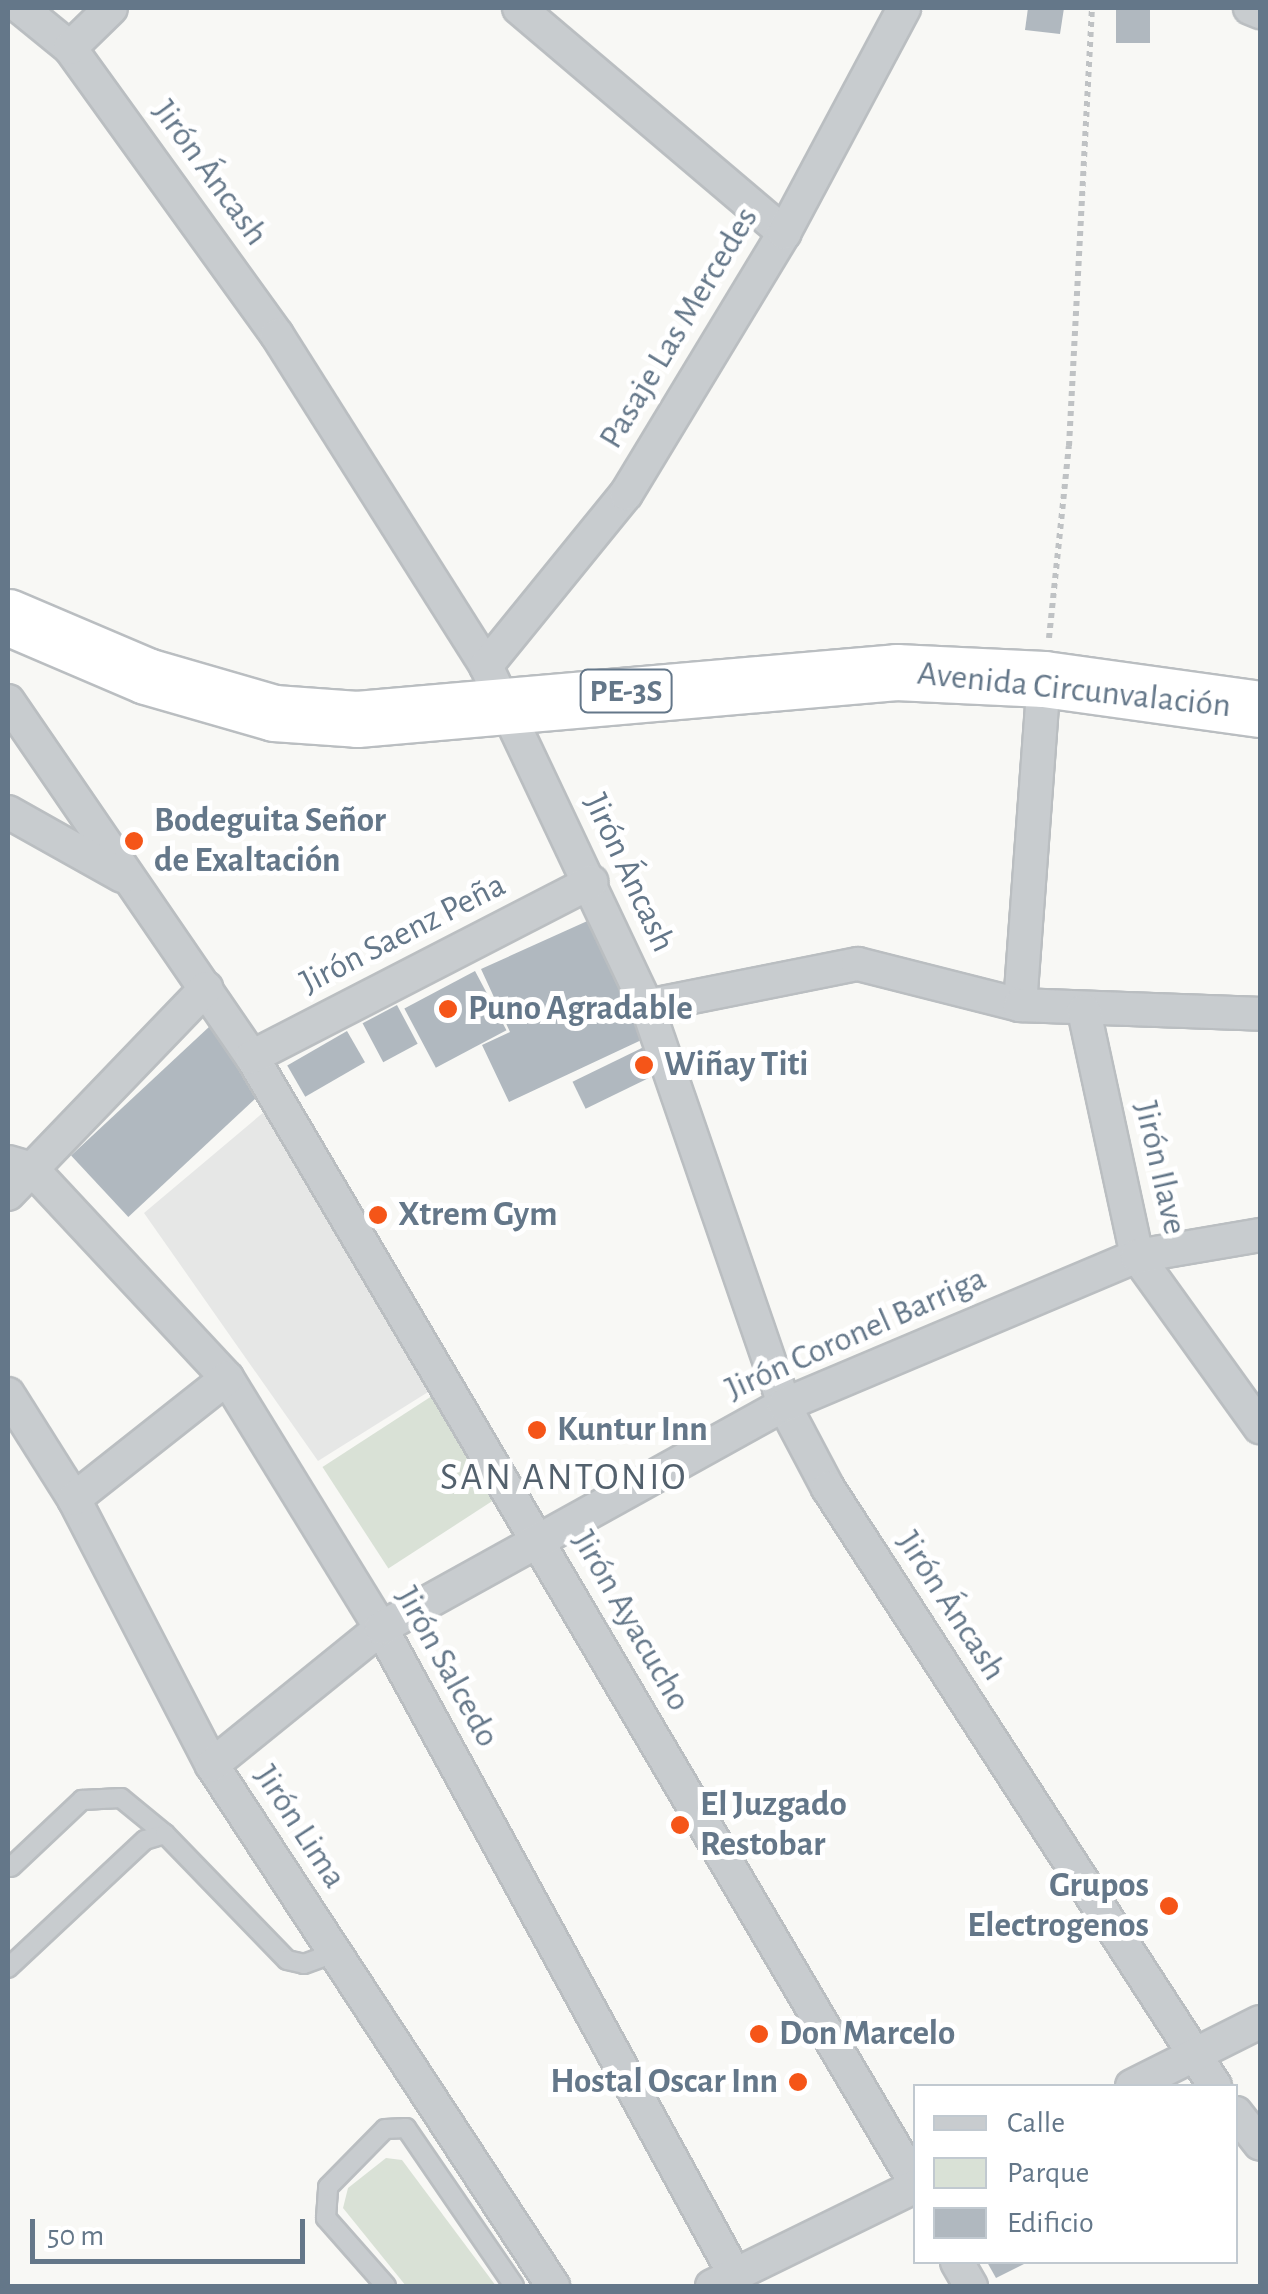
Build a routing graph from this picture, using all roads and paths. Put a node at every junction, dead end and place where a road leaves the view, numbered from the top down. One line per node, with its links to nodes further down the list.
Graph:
1 (21, 8): 8 (street, Jirón Áncash)
2 (111, 8): 8 (street)
3 (518, 8): 9 (street)
4 (904, 8): 9 (street, Pasaje Las Mercedes)
5 (1092, 8): 12 (path)
6 (1250, 8): 7 (street)
7 (1260, 12)
8 (70, 48): 13 (street, Jirón Áncash)
9 (784, 233): 13 (street, Pasaje Las Mercedes)
10 (8, 618): 13 (highway, Avenida Circunvalación / PE-3S)
11 (8, 653): 13 (highway, Avenida Circunvalación / PE-3S)
12 (1045, 692): 13 (highway, Avenida Circunvalación / PE-3S); 15 (highway, Avenida Circunvalación / PE-3S); 16 (highway, Avenida Circunvalación / PE-3S); 21 (street)
13 (501, 699): 19 (street, Jirón Áncash)
14 (8, 701): 18 (street, Jirón Ayacucho)
15 (1260, 710)
16 (1260, 738)
17 (8, 812): 18 (street)
18 (130, 881): 20 (street, Jirón Ayacucho)
19 (591, 882): 22 (street, Jirón Áncash); 25 (street, Jirón Saenz Peña)
20 (206, 988): 25 (street, Jirón Ayacucho); 26 (street)
21 (1020, 1005): 22 (street); 23 (street)
22 (647, 1006): 32 (street, Jirón Áncash)
23 (1084, 1011): 24 (street); 29 (street, Jirón Ilave)
24 (1260, 1014)
25 (252, 1057): 35 (street, Jirón Ayacucho)
26 (20, 1165): 27 (street); 30 (street, Jirón Salcedo)
27 (8, 1194)
28 (1260, 1236): 29 (street, Jirón Coronel Barriga)
29 (1138, 1256): 32 (street, Jirón Coronel Barriga); 33 (street, Jirón Ilave)
30 (227, 1378): 34 (street); 36 (street, Jirón Salcedo)
31 (8, 1394): 34 (street, Jirón Lima)
32 (784, 1405): 35 (street, Jirón Coronel Barriga); 43 (street, Jirón Áncash)
33 (1260, 1427)
34 (74, 1499): 37 (street, Jirón Lima)
35 (535, 1536): 36 (street, Jirón Coronel Barriga); 48 (street, Jirón Ayacucho)
36 (380, 1628): 37 (street, Jirón Coronel Barriga); 51 (street, Jirón Salcedo)
37 (212, 1765): 40 (street, Jirón Lima)
38 (165, 1834): 39 (lane); 40 (lane); 41 (lane)
39 (11, 1867)
40 (334, 1952): 54 (street, Jirón Lima)
41 (8, 1968)
42 (1260, 2022): 43 (street)
43 (1192, 2058): 44 (street); 45 (street, Jirón Áncash)
44 (1136, 2084)
45 (1212, 2084)
46 (1238, 2116): 47 (street)
47 (1260, 2144)
48 (913, 2180)
49 (913, 2186): 51 (street)
50 (958, 2264): 55 (street)
51 (724, 2281)
52 (386, 2286): 53 (lane)
53 (514, 2286)
54 (553, 2286)
55 (970, 2286)

